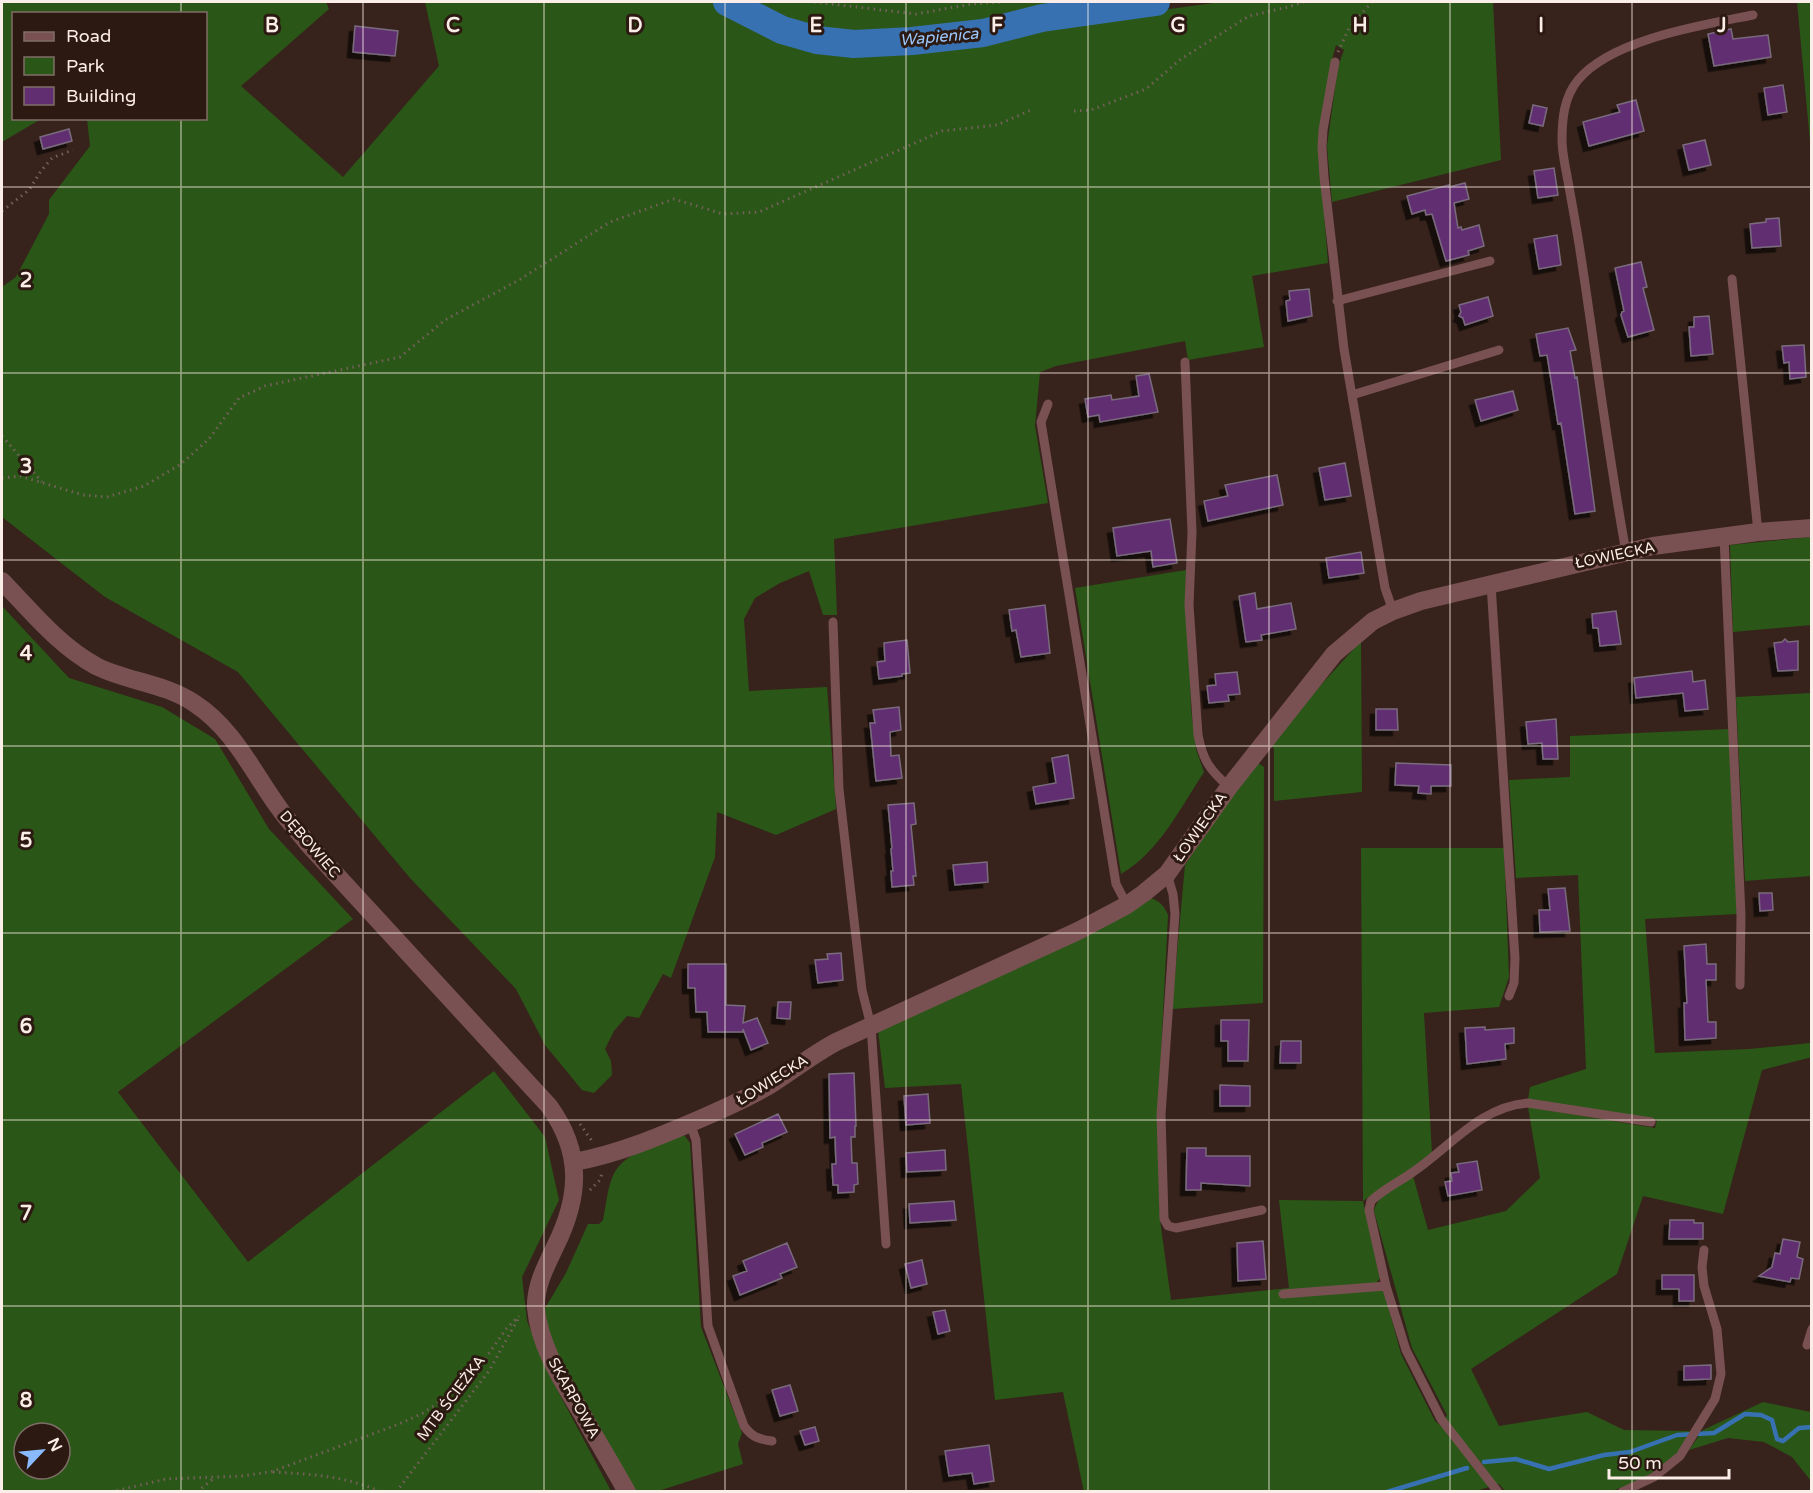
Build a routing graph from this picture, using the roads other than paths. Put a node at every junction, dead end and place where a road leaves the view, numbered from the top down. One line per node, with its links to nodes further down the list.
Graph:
1 (1753, 15): 13 (lane)
2 (1335, 62): 5 (lane)
3 (1490, 261): 5 (lane)
4 (1732, 279): 11 (lane)
5 (1337, 301): 8 (lane)
6 (1500, 350): 8 (lane)
7 (1185, 362): 18 (lane)
8 (1352, 395): 16 (lane)
9 (1048, 404): 20 (lane)
10 (1812, 528): 11 (street, ŁOWIECKA)
11 (1758, 532): 12 (street, ŁOWIECKA)
12 (1724, 537): 13 (street, ŁOWIECKA); 21 (lane)
13 (1626, 552): 15 (street, ŁOWIECKA)
14 (2, 581): 26 (street, DĘBOWIEC)
15 (1491, 584): 16 (street, ŁOWIECKA); 22 (lane)
16 (1393, 611): 18 (street, ŁOWIECKA)
17 (833, 622): 23 (lane)
18 (1229, 787): 19 (street, ŁOWIECKA)
19 (1167, 874): 20 (street, ŁOWIECKA); 27 (lane)
20 (1127, 905): 23 (street, ŁOWIECKA)
21 (1740, 985)
22 (1509, 996)
23 (872, 1026): 25 (street, ŁOWIECKA); 28 (lane)
24 (1651, 1122): 30 (lane)
25 (690, 1123): 26 (street, ŁOWIECKA); 34 (lane)
26 (574, 1162): 35 (street, SKARPOWA)
27 (1262, 1210)
28 (886, 1244)
29 (1704, 1250): 37 (lane)
30 (1386, 1286): 31 (lane); 36 (lane)
31 (1283, 1294)
32 (1812, 1329): 33 (lane)
33 (1807, 1345)
34 (772, 1441)
35 (627, 1491)
36 (1498, 1491)
37 (1622, 1491)

